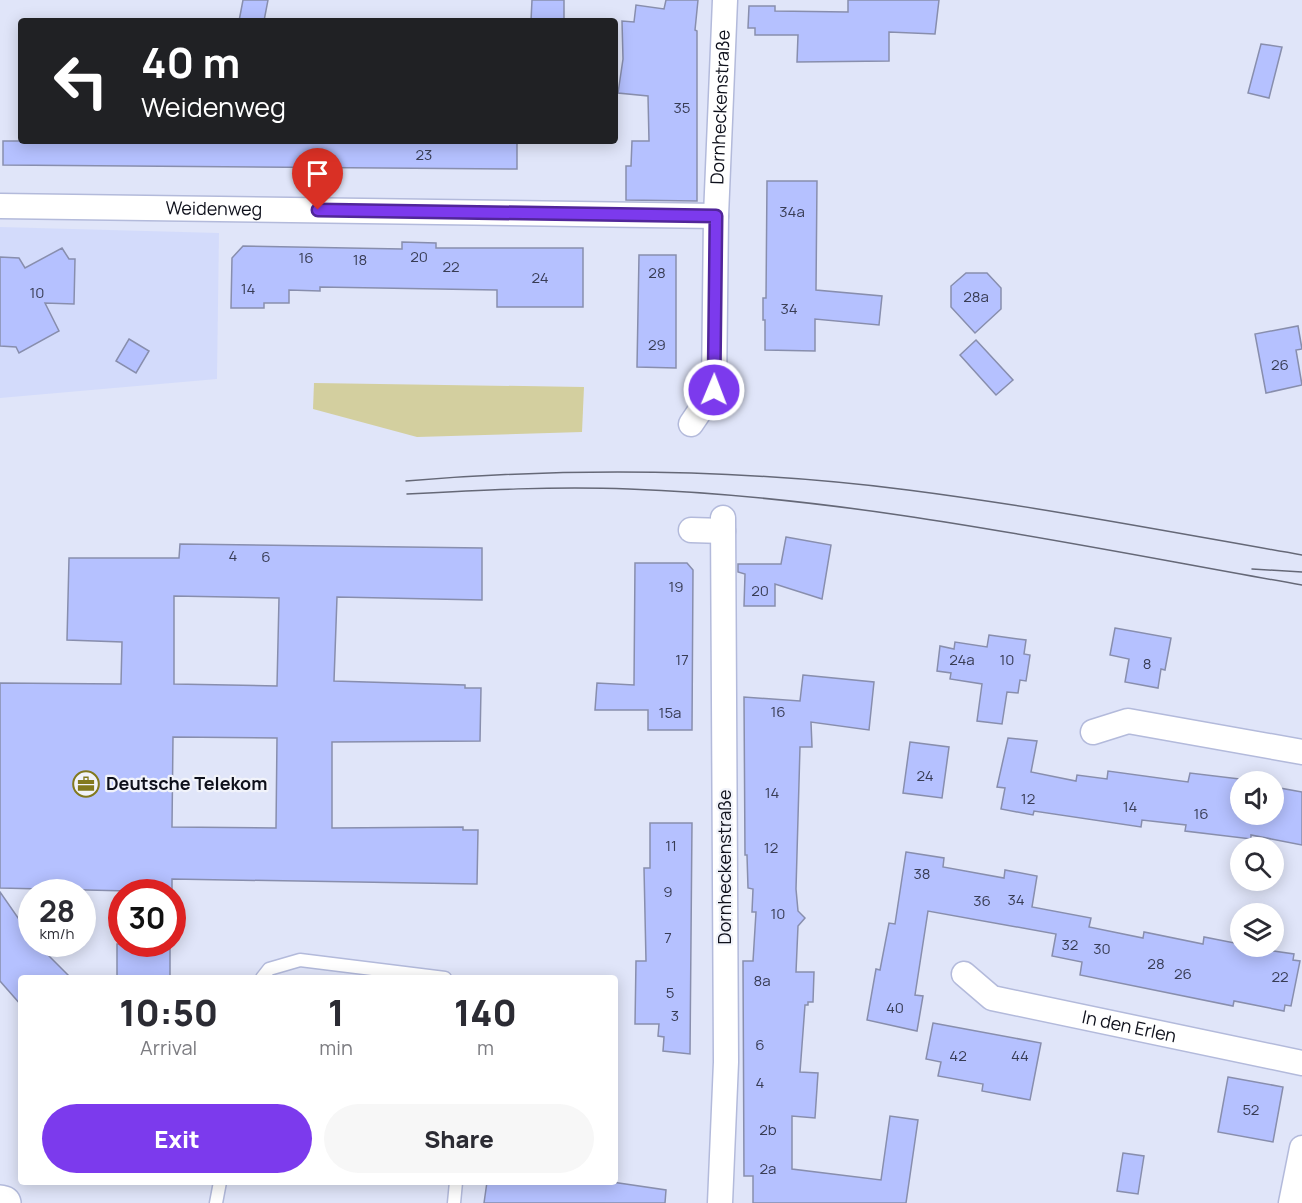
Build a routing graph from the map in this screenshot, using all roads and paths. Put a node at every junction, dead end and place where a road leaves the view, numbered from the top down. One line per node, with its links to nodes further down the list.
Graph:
1 (725, 0): 3 (street, Dornheckenstraße)
2 (0, 206): 3 (street, Weidenweg)
3 (716, 216): 4 (street, Dornheckenstraße)
4 (691, 424)
5 (691, 530): 17 (street, Dornheckenstraße)
6 (1093, 732): 7 (street)
7 (1302, 752)
8 (964, 974): 11 (street, In den Erlen)
9 (264, 975): 10 (lane)
10 (421, 975)
11 (1302, 1063)
12 (1302, 1148): 18 (street)
13 (219, 1185): 15 (lane)
14 (456, 1185): 16 (lane)
15 (216, 1203)
16 (454, 1203)
17 (720, 1203)
18 (1291, 1203)

